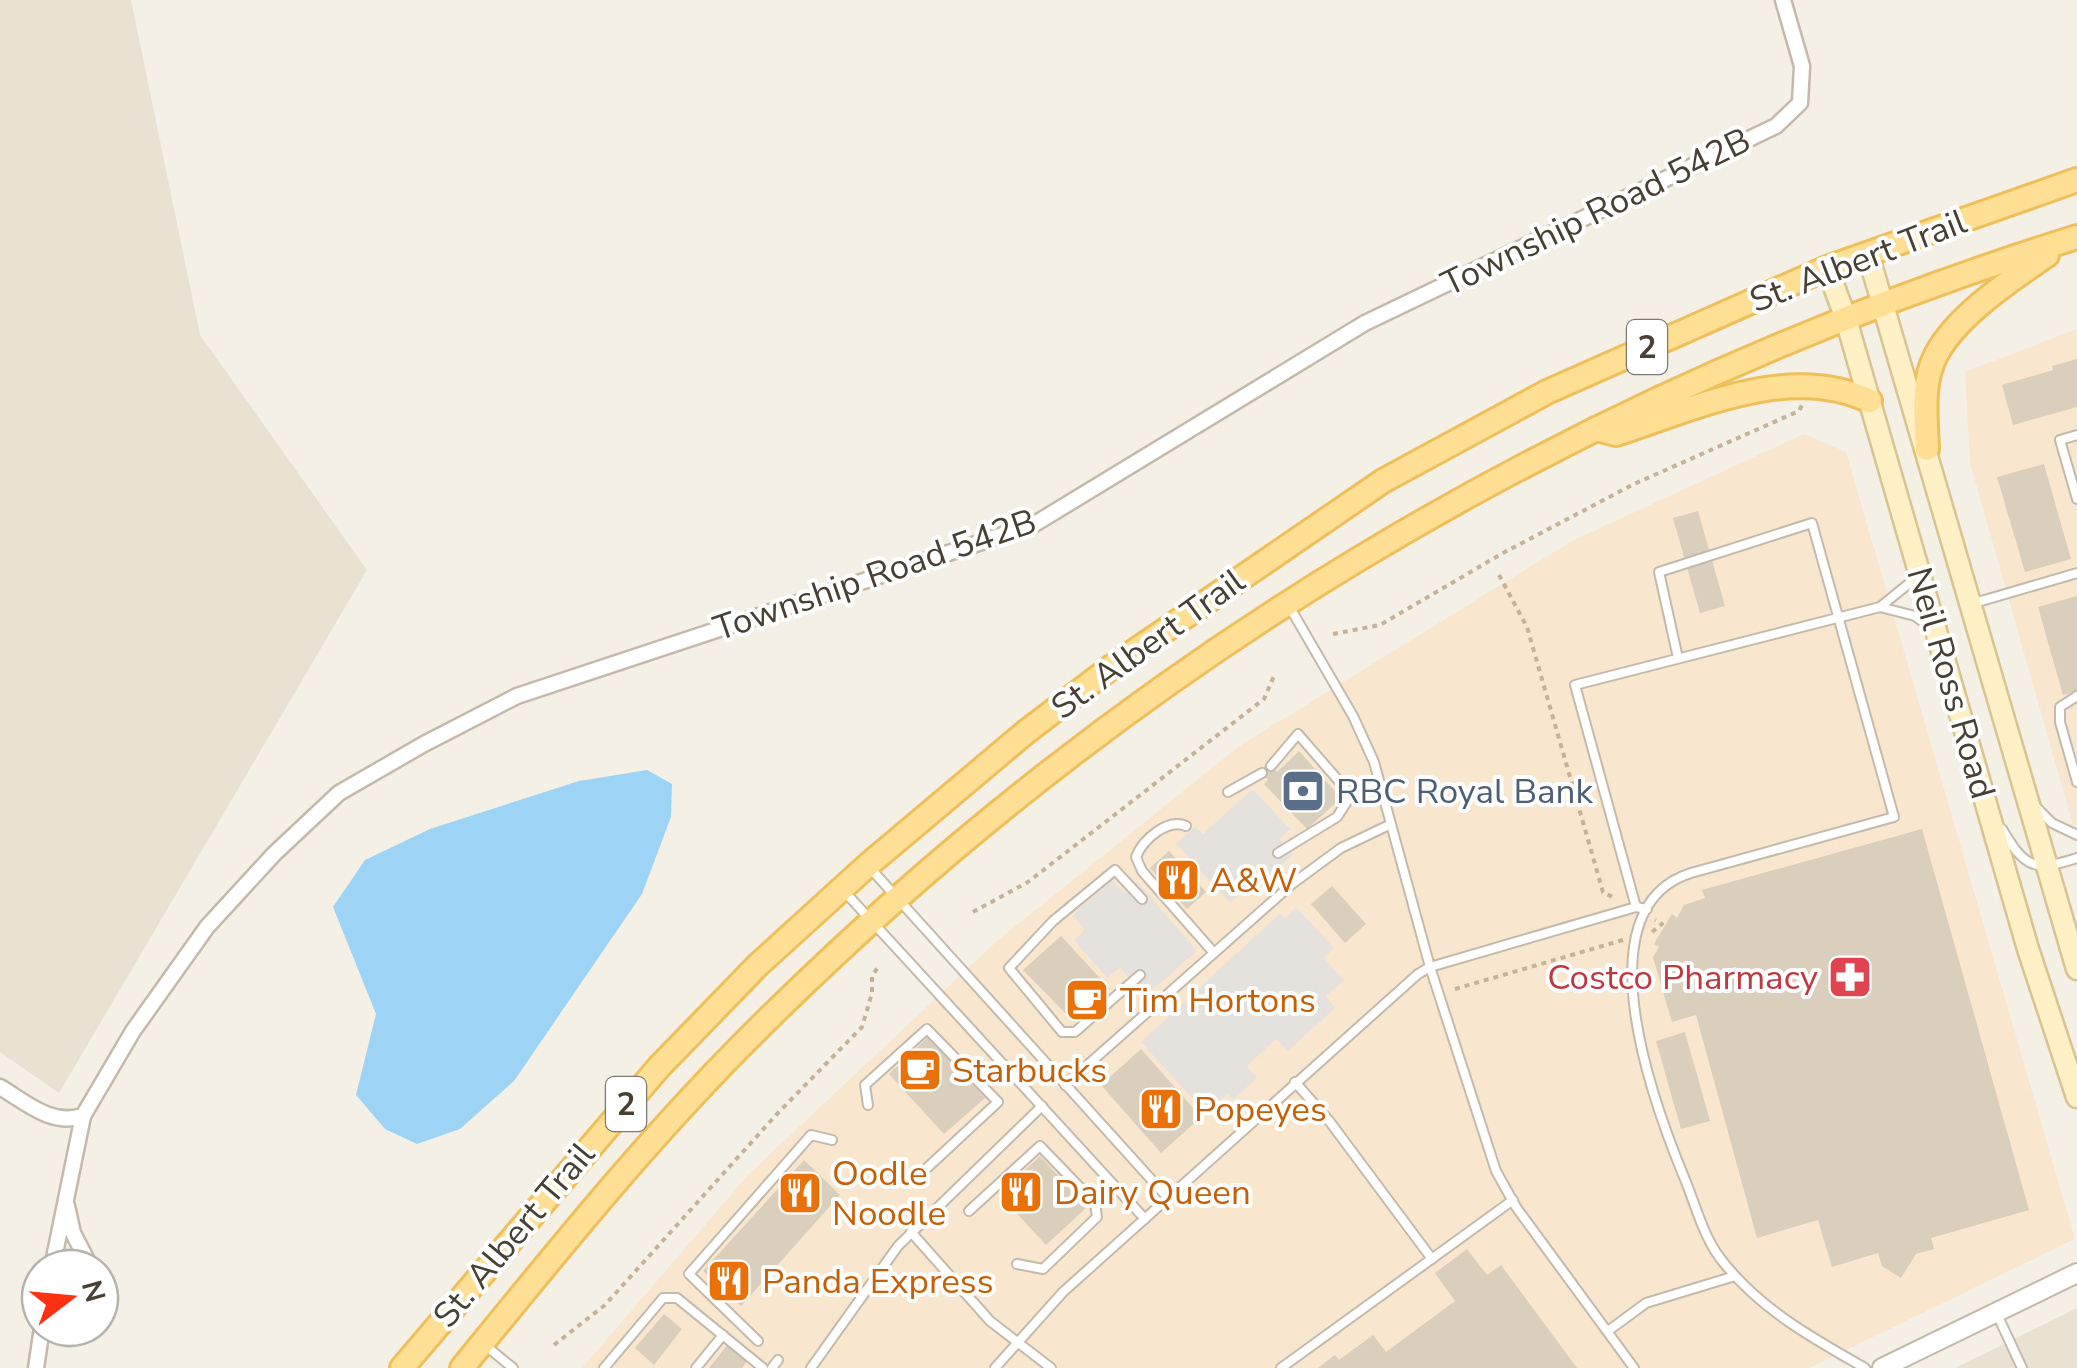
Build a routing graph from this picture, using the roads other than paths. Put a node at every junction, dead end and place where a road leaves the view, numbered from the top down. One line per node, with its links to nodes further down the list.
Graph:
1 (1783, 0): 51 (street, Township Road 542B)
2 (2077, 180): 4 (main road, St. Albert Trail / 2)
3 (2074, 238): 6 (main road, St. Albert Trail / 2); 11 (main road)
4 (1868, 254): 5 (main road, St. Albert Trail / 2); 6 (main road, Neil Ross Road)
5 (1827, 268): 7 (main road, Neil Ross Road); 33 (main road, St. Albert Trail / 2)
6 (1884, 301): 7 (main road, St. Albert Trail / 2); 11 (main road, Neil Ross Road)
7 (1845, 316): 8 (main road, Neil Ross Road); 9 (main road, St. Albert Trail / 2)
8 (1870, 400): 9 (main road); 14 (main road, Neil Ross Road)
9 (1593, 428): 15 (main road, St. Albert Trail / 2)
10 (2077, 434): 12 (lane)
11 (1926, 450): 16 (main road, Neil Ross Road)
12 (2077, 499)
13 (2077, 573): 16 (lane)
14 (1920, 574): 17 (lane); 19 (main road, Neil Ross Road)
15 (1287, 602): 28 (lane); 37 (main road, St. Albert Trail / 2)
16 (1971, 604): 25 (main road, Neil Ross Road)
17 (1880, 606): 18 (lane); 19 (lane)
18 (1839, 616): 20 (lane); 20 (lane); 39 (lane)
19 (1936, 631): 22 (main road, Neil Ross Road)
20 (1678, 658): 38 (lane)
21 (2077, 696): 26 (lane)
22 (1974, 760): 34 (lane); 48 (main road, Neil Ross Road)
23 (1271, 766): 31 (lane)
24 (1262, 773): 27 (lane)
25 (2020, 777): 30 (lane); 34 (main road, Neil Ross Road)
26 (2077, 782)
27 (1228, 792)
28 (1392, 824): 41 (lane); 42 (lane)
29 (1186, 826): 41 (lane)
30 (2077, 835)
31 (1278, 853)
32 (2077, 858): 34 (lane)
33 (868, 866): 35 (main road, St. Albert Trail / 2); 37 (lane)
34 (2046, 868): 43 (main road, Neil Ross Road)
35 (842, 888): 40 (lane); 74 (main road, St. Albert Trail / 2)
36 (1142, 899): 44 (lane)
37 (896, 900): 40 (main road, St. Albert Trail / 2); 46 (lane)
38 (1634, 908): 39 (lane); 42 (lane)
39 (1646, 912): 65 (lane)
40 (870, 922): 50 (lane); 70 (main road, St. Albert Trail / 2)
41 (1214, 953): 46 (lane)
42 (1430, 966): 45 (lane); 56 (lane)
43 (2077, 968)
44 (1140, 975)
45 (1295, 1082): 54 (lane); 62 (lane)
46 (1065, 1085): 54 (lane)
47 (0, 1088): 51 (street)
48 (2077, 1097)
49 (868, 1105): 53 (lane)
50 (1042, 1106): 58 (lane); 59 (lane)
51 (83, 1116): 55 (street, Township Road 542B)
52 (832, 1140): 69 (lane)
53 (928, 1167)
54 (1168, 1198): 58 (lane)
55 (66, 1200): 60 (street, Township Road 542B); 61 (street)
56 (1512, 1200): 62 (lane); 67 (lane)
57 (969, 1211): 63 (lane)
58 (1145, 1219): 71 (lane)
59 (912, 1232): 71 (lane); 80 (lane)
60 (56, 1248)
61 (81, 1248)
62 (1432, 1259): 83 (lane)
63 (1017, 1264)
64 (2077, 1273): 66 (street)
65 (1735, 1276): 67 (lane); 85 (lane)
66 (1996, 1312): 86 (street); 87 (lane)
67 (1608, 1331): 84 (lane)
68 (723, 1335): 73 (lane); 77 (lane); 78 (lane)
69 (758, 1341)
70 (482, 1343): 75 (main road, St. Albert Trail / 2); 76 (lane)
71 (1017, 1343): 81 (lane); 82 (lane)
72 (778, 1360): 79 (lane)
73 (606, 1367)
74 (402, 1368)
75 (462, 1368)
76 (513, 1368)
77 (696, 1368)
78 (762, 1368)
79 (772, 1368)
80 (811, 1368)
81 (995, 1368)
82 (1051, 1368)
83 (1280, 1368)
84 (1634, 1368)
85 (1865, 1368)
86 (1882, 1368)
87 (2022, 1368)

